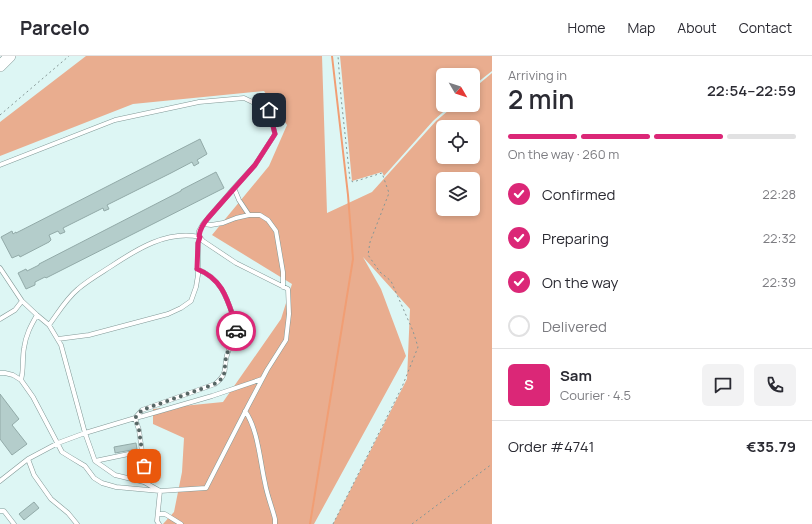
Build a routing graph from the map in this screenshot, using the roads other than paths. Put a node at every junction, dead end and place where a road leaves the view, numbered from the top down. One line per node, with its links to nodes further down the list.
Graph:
1 (10, 56): 2 (street)
2 (0, 66)
3 (0, 165): 4 (lane)
4 (234, 188): 5 (lane); 6 (lane)
5 (248, 215): 6 (lane); 10 (lane)
6 (203, 224): 7 (lane)
7 (200, 237): 9 (lane); 10 (lane); 14 (lane)
8 (0, 268): 11 (lane)
9 (197, 269): 15 (lane); 20 (lane)
10 (283, 287): 17 (lane)
11 (22, 301): 12 (lane); 13 (lane)
12 (37, 315): 14 (lane); 18 (lane)
13 (0, 319)
14 (49, 325): 15 (lane)
15 (58, 339): 21 (lane)
16 (0, 373): 18 (lane)
17 (263, 379): 19 (lane); 20 (lane)
18 (21, 380): 22 (lane)
19 (245, 411): 28 (lane); 35 (lane)
20 (135, 418): 21 (lane); 23 (lane)
21 (85, 433): 22 (lane); 25 (lane)
22 (58, 443): 24 (lane); 28 (lane)
23 (143, 451): 25 (lane); 26 (lane)
24 (28, 459): 27 (lane); 32 (lane)
25 (95, 461): 28 (lane)
26 (144, 466)
27 (0, 481)
28 (160, 491): 30 (lane)
29 (0, 512): 31 (lane)
30 (158, 514): 33 (lane); 34 (lane)
31 (14, 524)
32 (77, 524)
33 (159, 524)
34 (180, 524)
35 (274, 524)

